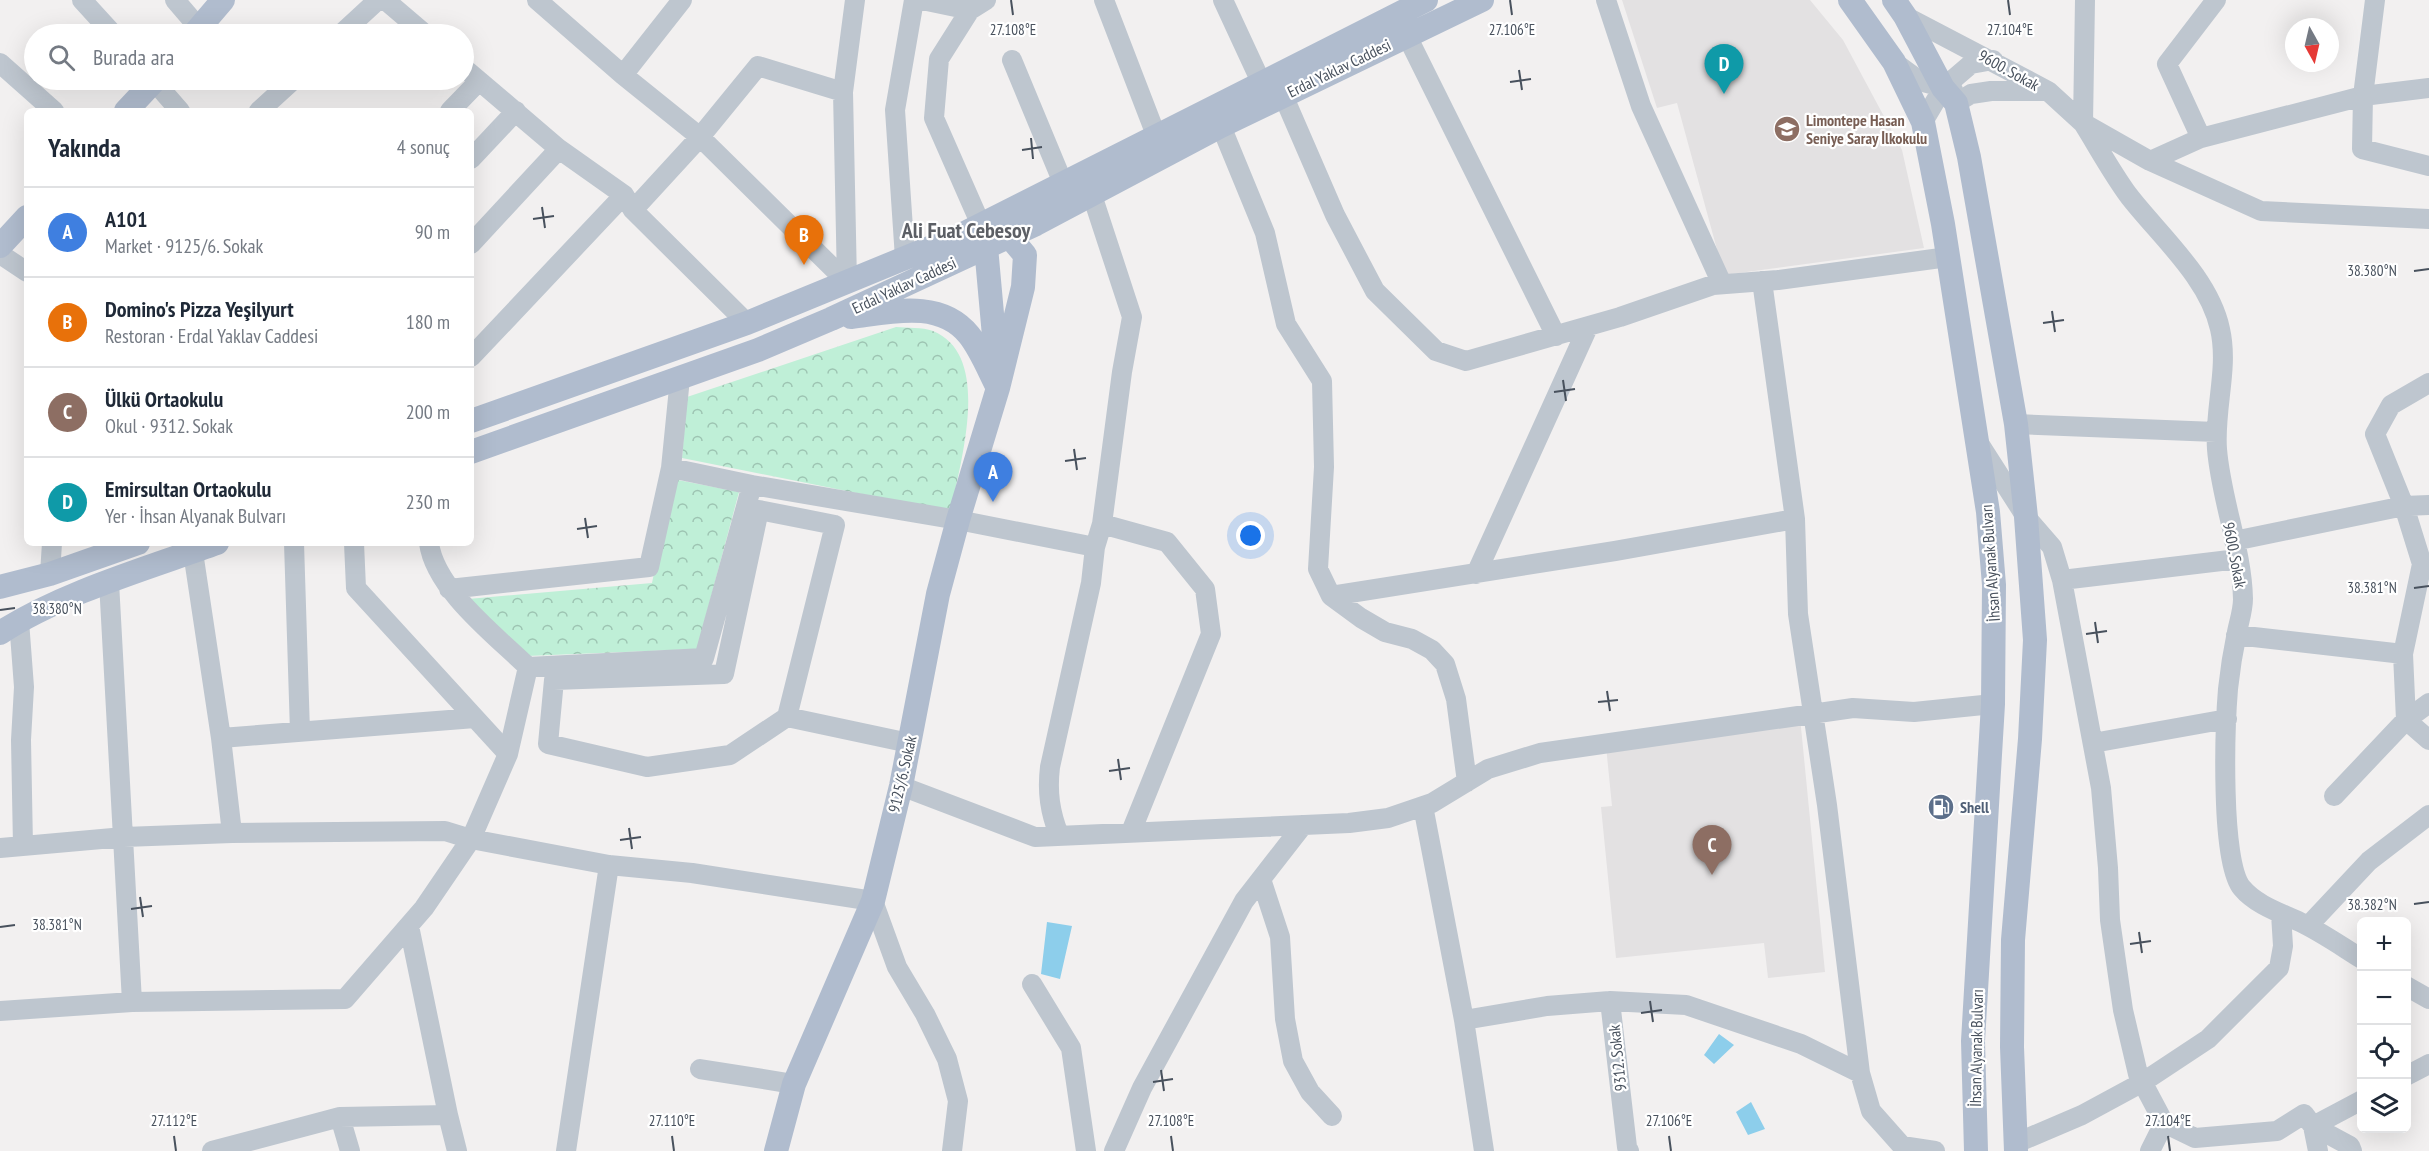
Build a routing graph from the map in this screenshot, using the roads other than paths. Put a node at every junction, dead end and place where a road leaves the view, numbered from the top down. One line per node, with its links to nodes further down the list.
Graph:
1 (82, 0): 22 (street)
2 (175, 0): 23 (street)
3 (223, 0): 24 (main road)
4 (378, 0): 25 (street)
5 (385, 0): 26 (street)
6 (537, 0): 32 (street)
7 (682, 0): 32 (street)
8 (855, 0): 44 (street)
9 (914, 0): 77 (street)
10 (922, 0): 20 (street)
11 (1104, 0): 58 (street)
12 (1223, 0): 35 (street)
13 (1425, 0): 35 (main road, Erdal Yaklav Caddesi)
14 (1482, 0): 27 (main road, Erdal Yaklav Caddesi)
15 (1606, 0): 81 (street)
16 (1850, 0): 30 (main road, İhsan Alyanak Bulvarı)
17 (2085, 0): 56 (street)
18 (2216, 0): 60 (street)
19 (2375, 0): 48 (street)
20 (978, 5): 71 (street)
21 (1900, 8): 29 (street, 9600. Sokak); 47 (main road)
22 (104, 24)
23 (191, 24)
24 (202, 24)
25 (352, 24)
26 (413, 24)
27 (1407, 36): 46 (main road, Erdal Yaklav Caddesi); 85 (street)
28 (1012, 60): 65 (street)
29 (1992, 60): 45 (street, 9600. Sokak); 47 (street)
30 (1894, 62): 47 (street); 55 (main road, İhsan Alyanak Bulvarı)
31 (0, 63): 36 (street)
32 (623, 75): 59 (street)
33 (474, 77): 34 (street)
34 (479, 81): 37 (street); 54 (street)
35 (1261, 82): 58 (main road, Erdal Yaklav Caddesi)
36 (24, 84)
37 (474, 86)
38 (2429, 88): 48 (street)
39 (30, 90): 49 (street)
40 (145, 90): 50 (main road)
41 (162, 90): 51 (street)
42 (282, 90): 52 (street)
43 (470, 90): 53 (street)
44 (843, 92): 59 (street); 80 (street)
45 (2048, 92): 47 (street); 56 (street, 9600. Sokak)
46 (1283, 95): 57 (main road, Erdal Yaklav Caddesi); 85 (street)
47 (1957, 95): 55 (street); 91 (main road)
48 (2363, 96): 60 (street); 64 (street)
49 (51, 108)
50 (129, 108)
51 (177, 108)
52 (262, 108)
53 (453, 108)
54 (516, 111): 61 (street); 62 (street)
55 (1923, 122): 76 (main road, İhsan Alyanak Bulvarı)
56 (2083, 123): 63 (street); 92 (street, 9600. Sokak)
57 (1221, 126): 66 (main road, Erdal Yaklav Caddesi); 118 (street)
58 (1156, 135): 65 (main road, Erdal Yaklav Caddesi)
59 (700, 138): 67 (street); 80 (street)
60 (2202, 138): 63 (street)
61 (559, 149): 67 (street); 72 (street)
62 (474, 156)
63 (2150, 161): 68 (street)
64 (2429, 166)
65 (1063, 183): 71 (main road, Erdal Yaklav Caddesi)
66 (1092, 195): 70 (main road, Erdal Yaklav Caddesi); 102 (street)
67 (628, 202): 83 (street); 86 (street)
68 (2429, 219)
69 (24, 220): 73 (main road)
70 (1036, 224): 71 (main road, Erdal Yaklav Caddesi); 75 (main road, 9125/6. Sokak)
71 (988, 235): 75 (main road); 77 (main road, Erdal Yaklav Caddesi); 82 (main road, Erdal Yaklav Caddesi); 89 (main road, 9125/6. Sokak)
72 (474, 241)
73 (0, 246)
74 (0, 254): 78 (street)
75 (1025, 255): 89 (main road, 9125/6. Sokak)
76 (1948, 257): 79 (street); 93 (main road, İhsan Alyanak Bulvarı)
77 (905, 258): 80 (main road, Erdal Yaklav Caddesi)
78 (24, 270)
79 (1762, 281): 81 (street); 100 (street)
80 (847, 282): 83 (main road, Erdal Yaklav Caddesi)
81 (1722, 284): 84 (street)
82 (831, 319): 87 (main road, Erdal Yaklav Caddesi); 89 (main road)
83 (747, 323): 90 (main road, Erdal Yaklav Caddesi)
84 (1588, 327): 85 (street); 113 (street)
85 (1556, 336)
86 (474, 354)
87 (680, 378): 94 (main road, Erdal Yaklav Caddesi); 95 (street)
88 (2429, 383): 98 (street)
89 (998, 388): 101 (main road, 9125/6. Sokak)
90 (474, 417)
91 (2016, 424): 92 (street); 99 (main road)
92 (2216, 432): 110 (street, 9600. Sokak)
93 (1977, 439): 99 (street); 124 (main road, İhsan Alyanak Bulvarı)
94 (474, 451)
95 (671, 468): 96 (street); 117 (street)
96 (752, 485): 101 (street); 122 (street)
97 (2429, 505): 98 (street)
98 (2404, 506): 110 (street); 121 (street)
99 (2026, 517): 114 (street); 176 (main road)
100 (1795, 519): 113 (street); 125 (street)
101 (958, 520): 109 (street); 133 (main road, 9125/6. Sokak)
102 (1102, 524): 109 (street); 142 (street)
103 (52, 546): 112 (street)
104 (129, 546): 112 (main road)
105 (209, 546): 111 (main road)
106 (294, 546): 130 (street)
107 (354, 546): 127 (street)
108 (429, 546): 117 (street)
109 (1095, 547): 144 (street)
110 (2236, 550): 114 (street); 120 (street, 9600. Sokak)
111 (193, 552): 115 (main road); 131 (street)
112 (50, 574): 116 (main road)
113 (1476, 574): 118 (street)
114 (2062, 580): 134 (street)
115 (109, 582): 119 (main road); 145 (street)
116 (0, 587)
117 (448, 590): 122 (street)
118 (1331, 596): 136 (street)
119 (9, 627): 147 (street)
120 (2236, 634): 121 (street); 128 (street, 9600. Sokak)
121 (2403, 654): 129 (street)
122 (528, 667): 135 (street)
123 (2429, 703): 129 (street)
124 (1994, 704): 125 (street); 188 (main road, İhsan Alyanak Bulvarı)
125 (1814, 715): 136 (street); 165 (street)
126 (787, 717): 126 (street); 133 (street)
127 (475, 718): 130 (street); 135 (street)
128 (2227, 719): 134 (street); 152 (street, 9600. Sokak)
129 (2406, 720): 132 (street); 138 (street)
130 (300, 732): 131 (street)
131 (221, 738): 143 (street)
132 (2429, 740)
133 (909, 743): 137 (main road, 9125/6. Sokak)
134 (2093, 743): 167 (street)
135 (508, 754): 146 (street)
136 (1467, 782): 139 (street)
137 (901, 786): 144 (street); 151 (main road, 9125/6. Sokak)
138 (2334, 796)
139 (1423, 807): 141 (street); 162 (street)
140 (2429, 815): 154 (street)
141 (1304, 825): 142 (street); 150 (street)
142 (1131, 832): 144 (street)
143 (232, 833): 145 (street); 146 (street)
144 (1059, 836)
145 (124, 837): 147 (street); 160 (street)
146 (471, 839): 149 (street); 153 (street)
147 (23, 846): 148 (street)
148 (0, 848)
149 (609, 865): 151 (street); 180 (street)
150 (1261, 879): 171 (street); 184 (street)
151 (873, 901): 168 (main road, 9125/6. Sokak); 182 (street)
152 (2281, 914): 154 (street, 9600. Sokak); 167 (street)
153 (409, 926): 160 (street); 170 (street)
154 (2308, 926): 155 (street, 9600. Sokak)
155 (2357, 956)
156 (1032, 984): 183 (street)
157 (2411, 989): 158 (street)
158 (2429, 999)
159 (1610, 1001): 162 (street); 165 (street); 186 (street, 9312. Sokak)
160 (132, 1002): 161 (street)
161 (0, 1011)
162 (1464, 1020): 185 (street)
163 (2429, 1064): 166 (street)
164 (700, 1069): 168 (street)
165 (1860, 1073): 175 (street)
166 (2411, 1073)
167 (2143, 1082): 173 (street); 176 (street)
168 (794, 1084): 181 (main road, 9125/6. Sokak)
169 (2357, 1102): 174 (street)
170 (448, 1115): 172 (street); 179 (street)
171 (1332, 1116)
172 (340, 1117): 177 (street); 178 (street)
173 (2164, 1123): 174 (street); 189 (street)
174 (2313, 1126): 190 (street); 191 (street)
175 (1894, 1145): 187 (street)
176 (2015, 1148)
177 (212, 1151)
178 (350, 1151)
179 (457, 1151)
180 (566, 1151)
181 (776, 1151)
182 (951, 1151)
183 (1086, 1151)
184 (1114, 1151)
185 (1484, 1151)
186 (1629, 1151)
187 (1935, 1151)
188 (1976, 1151)
189 (2150, 1151)
190 (2318, 1151)
191 (2352, 1151)

